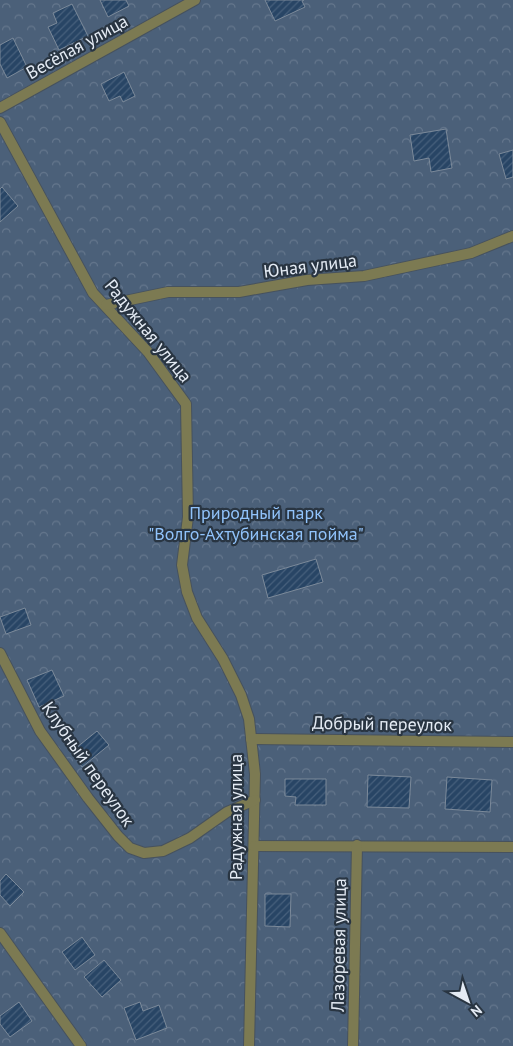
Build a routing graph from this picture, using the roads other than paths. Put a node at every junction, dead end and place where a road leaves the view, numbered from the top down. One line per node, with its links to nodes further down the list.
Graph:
1 (195, 0): 2 (street, Весёлая улица)
2 (0, 108)
3 (0, 122): 5 (street, Радужная улица)
4 (513, 236): 5 (street, Юная улица)
5 (106, 305): 7 (street, Радужная улица)
6 (0, 653): 9 (street, Клубный переулок)
7 (251, 739): 8 (street, Добрый переулок); 9 (street, Радужная улица)
8 (513, 742)
9 (255, 800): 11 (street, Радужная улица)
10 (357, 845): 11 (street); 12 (street); 16 (street, Лазоревая улица)
11 (254, 846): 15 (street, Радужная улица)
12 (513, 847)
13 (0, 933): 14 (street)
14 (81, 1046)
15 (249, 1046)
16 (353, 1046)

